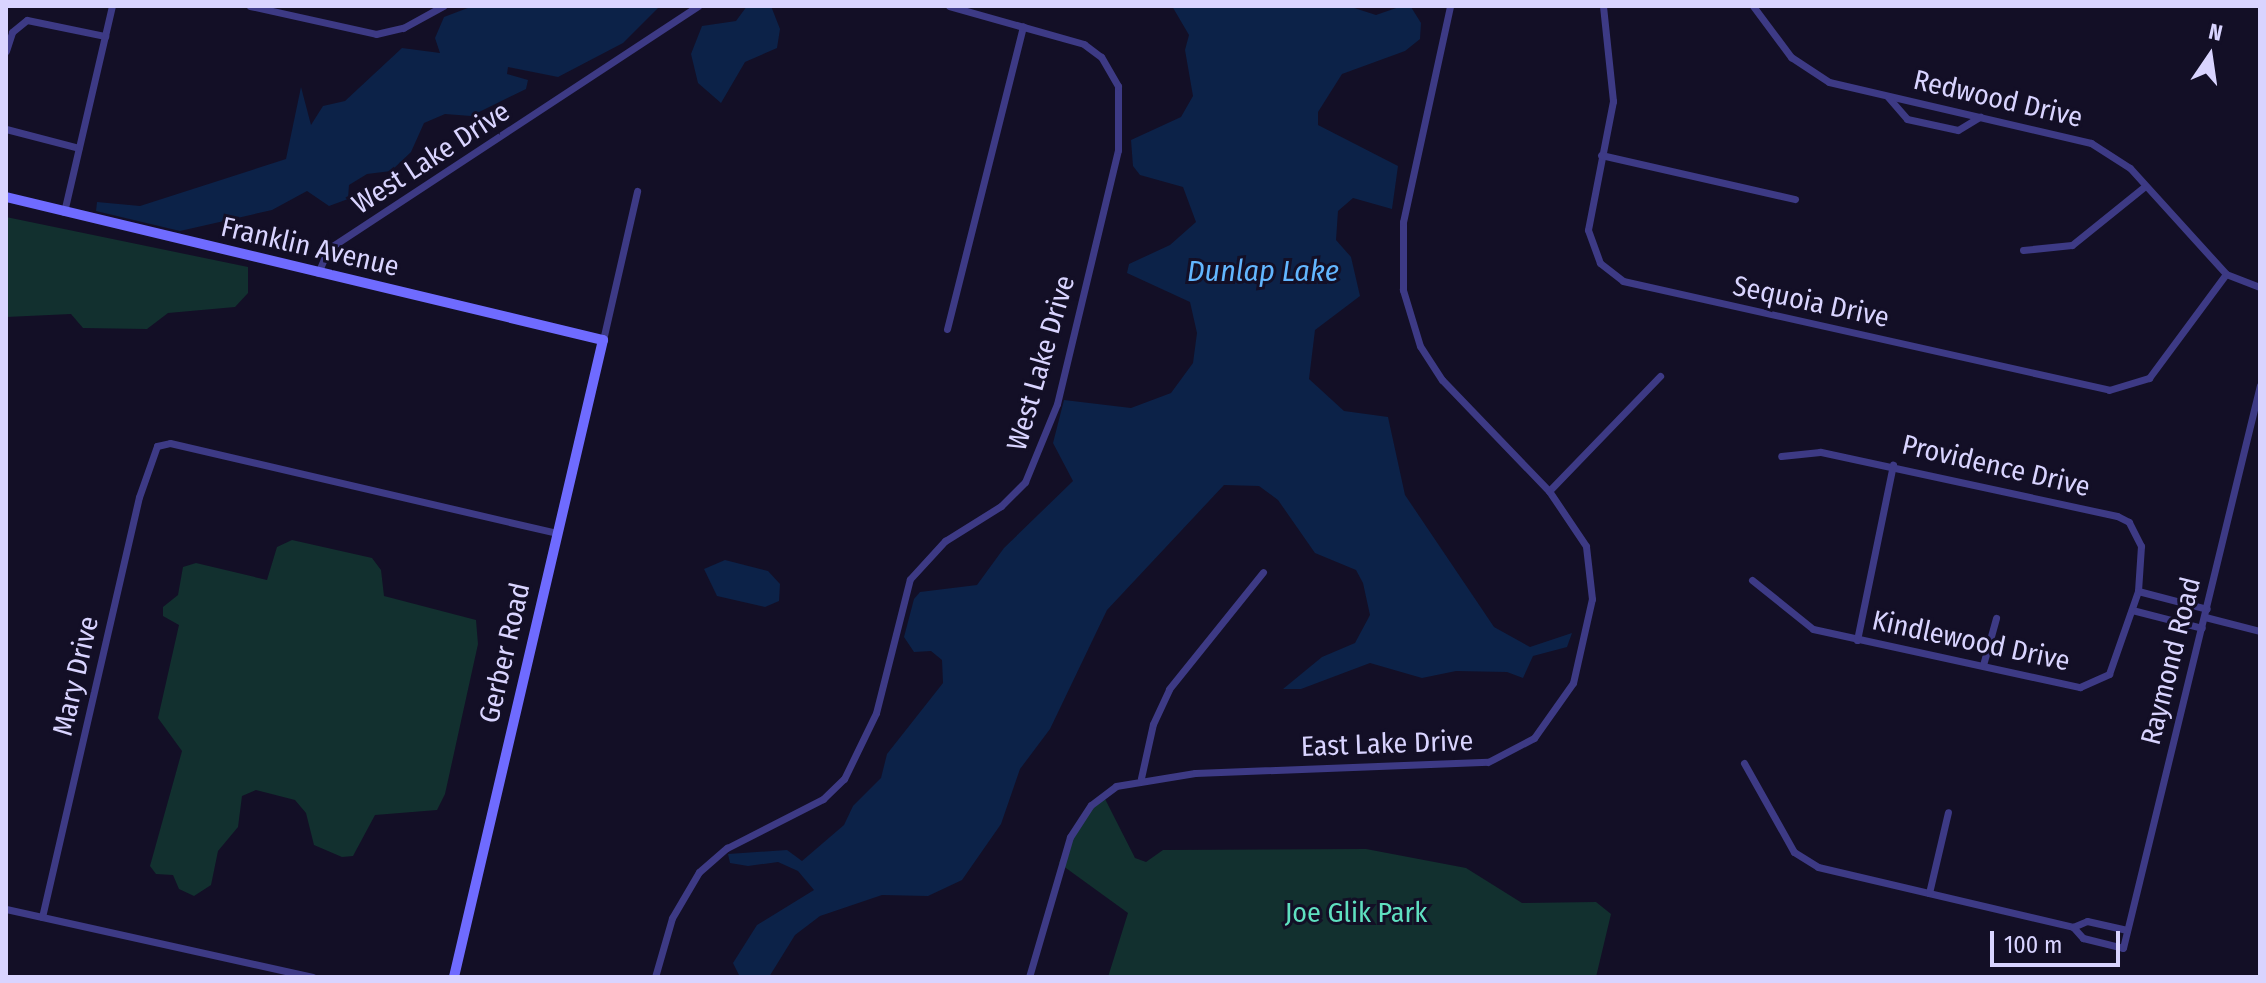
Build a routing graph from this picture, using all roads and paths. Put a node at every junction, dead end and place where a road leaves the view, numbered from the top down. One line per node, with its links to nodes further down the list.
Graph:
1 (112, 6): 11 (street)
2 (250, 6): 3 (street)
3 (443, 6)
4 (698, 6): 24 (street, West Lake Drive)
5 (949, 6): 9 (street, West Lake Drive)
6 (1450, 6): 33 (street, East Lake Drive)
7 (1603, 6): 17 (street, Sequoia Drive)
8 (1753, 6): 13 (street, Redwood Drive)
9 (972, 9): 10 (street, West Lake Drive)
10 (1023, 26): 27 (street); 55 (street, West Lake Drive)
11 (105, 36): 12 (street); 16 (street)
12 (6, 51)
13 (1888, 97): 14 (street, Redwood Drive); 14 (street)
14 (1980, 117): 18 (street, Redwood Drive)
15 (6, 129): 16 (street)
16 (79, 148): 22 (street)
17 (1601, 155): 21 (street); 25 (street, Sequoia Drive)
18 (2145, 186): 23 (street); 25 (street, Redwood Drive)
19 (637, 191): 28 (street)
20 (6, 197): 22 (street, Franklin Avenue)
21 (1795, 199)
22 (64, 212): 24 (street, Franklin Avenue)
23 (2023, 250)
24 (318, 273): 28 (street, Franklin Avenue)
25 (2226, 274): 26 (street, Redwood Drive)
26 (2260, 287)
27 (947, 329)
28 (603, 340): 34 (street, Gerber Road)
29 (1660, 376): 33 (street)
30 (2260, 385): 39 (street, Raymond Road)
31 (1781, 456): 32 (street, Providence Drive)
32 (1893, 465): 37 (street, Providence Drive); 43 (street)
33 (1549, 491): 46 (street, East Lake Drive)
34 (558, 533): 50 (street, Mary Drive); 54 (street, Gerber Road)
35 (1263, 572): 46 (street)
36 (1752, 580): 43 (street, Kindlewood Drive)
37 (2138, 591): 38 (street, Kindlewood Drive); 39 (street)
38 (2132, 610): 41 (street); 44 (street, Kindlewood Drive)
39 (2206, 613): 41 (street, Raymond Road); 42 (street)
40 (1996, 618): 44 (street)
41 (2202, 628): 52 (street, Raymond Road)
42 (2260, 631)
43 (1857, 640): 44 (street, Kindlewood Drive)
44 (1983, 665)
45 (1744, 763): 48 (street)
46 (1141, 778): 56 (street, East Lake Drive)
47 (1948, 812): 48 (street)
48 (1929, 893): 51 (street)
49 (6, 909): 50 (street)
50 (42, 917): 53 (street)
51 (2073, 927): 52 (street); 52 (street, Raymond Road)
52 (2127, 930)
53 (313, 977)
54 (454, 977)
55 (655, 977)
56 (1029, 977)

